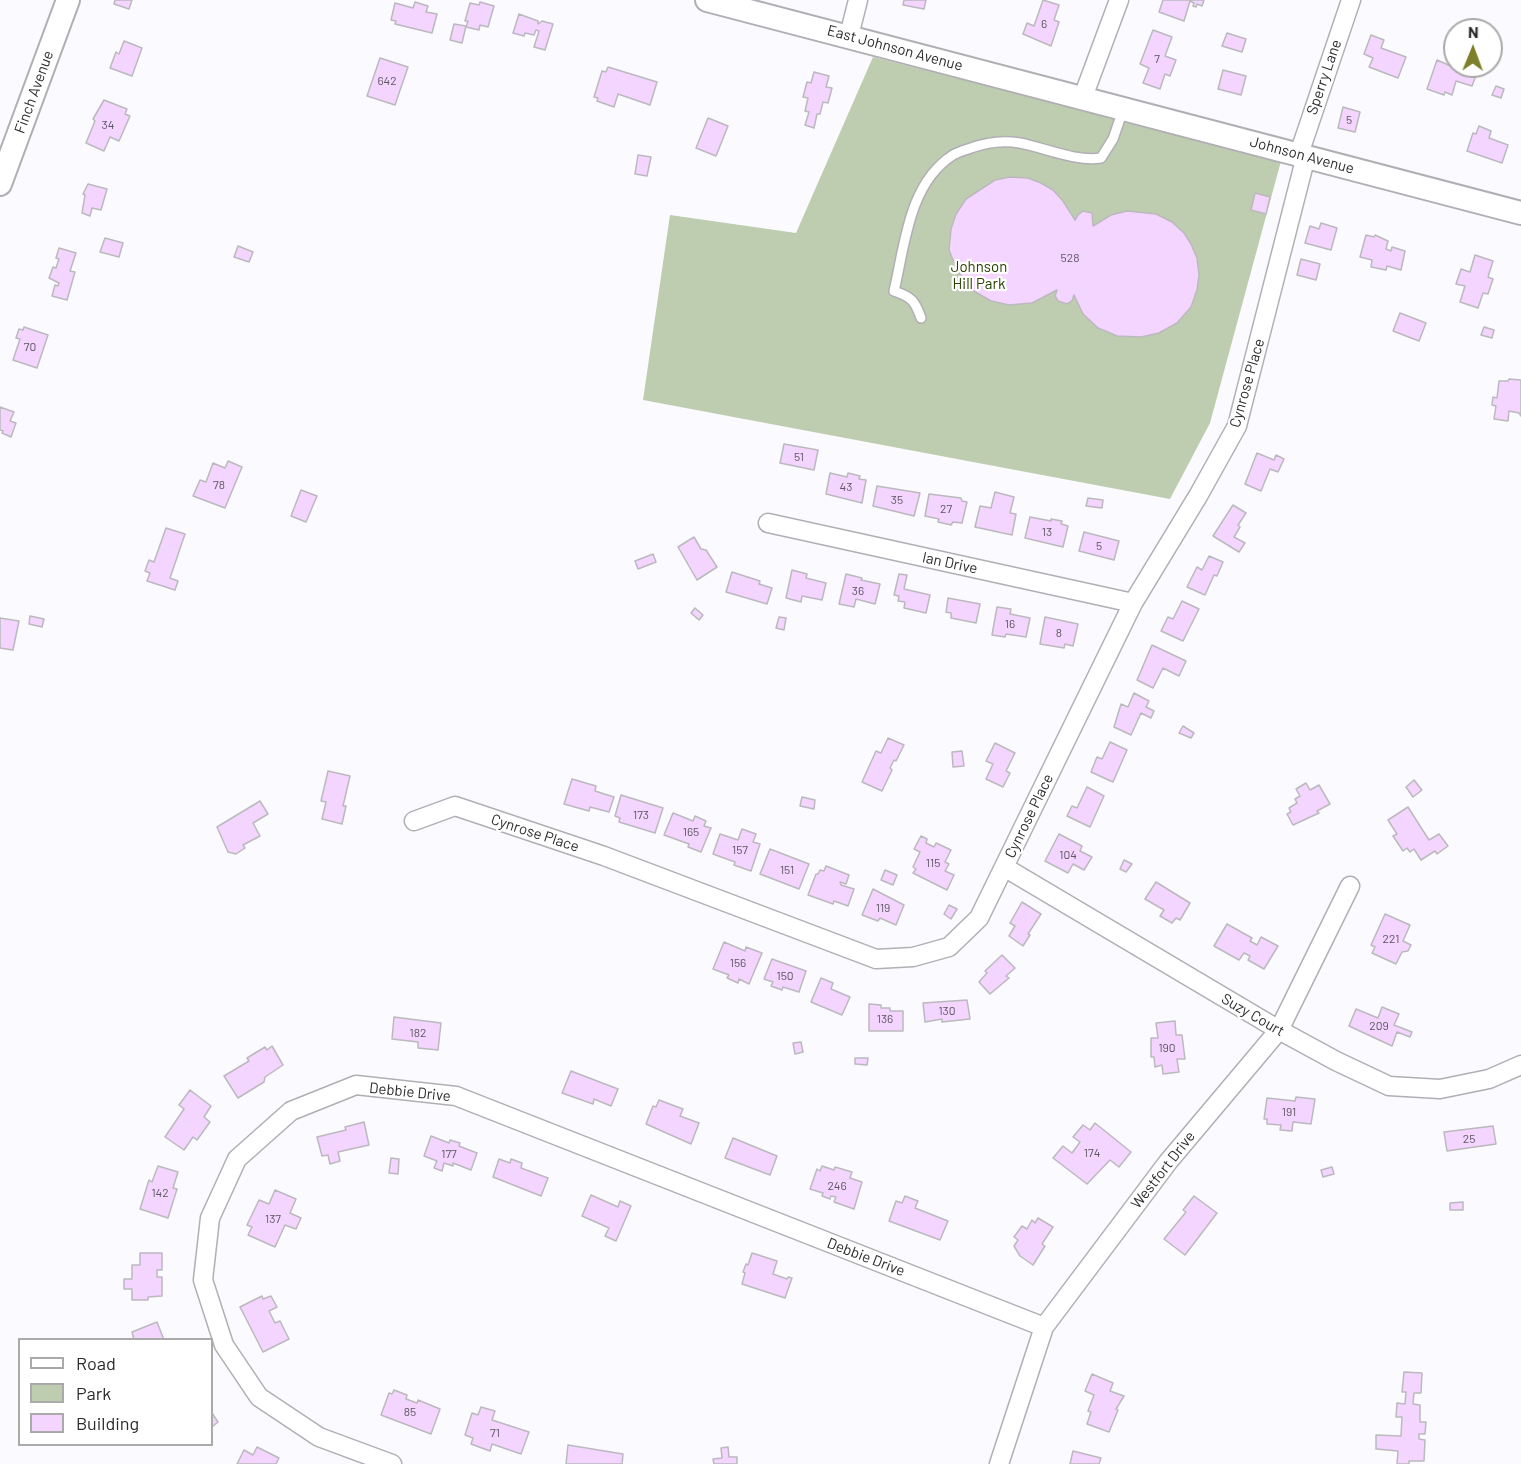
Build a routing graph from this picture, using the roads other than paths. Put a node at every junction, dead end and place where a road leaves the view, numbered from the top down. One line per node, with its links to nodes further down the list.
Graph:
1 (68, 0): 10 (street, Finch Avenue)
2 (707, 0): 6 (street, East Johnson Avenue)
3 (858, 0): 6 (street)
4 (1119, 0): 7 (street)
5 (1351, 0): 9 (street, Sperry Lane)
6 (849, 36): 7 (street, East Johnson Avenue)
7 (1083, 97): 8 (street, Johnson Avenue)
8 (1123, 108): 9 (street, Johnson Avenue); 12 (lane)
9 (1303, 155): 11 (street, Johnson Avenue); 14 (street, Cynrose Place)
10 (0, 184)
11 (1521, 213)
12 (921, 318)
13 (768, 523): 14 (street, Ian Drive)
14 (1133, 603): 16 (street, Cynrose Place)
15 (414, 821): 16 (street, Cynrose Place)
16 (1004, 867): 18 (street, Suzy Court)
17 (1350, 886): 18 (street, Westfort Drive)
18 (1279, 1030): 19 (street, Suzy Court); 20 (street, Westfort Drive)
19 (1521, 1065)
20 (1044, 1327): 21 (street, Debbie Drive); 22 (street, Westfort Drive)
21 (392, 1464)
22 (999, 1464)

